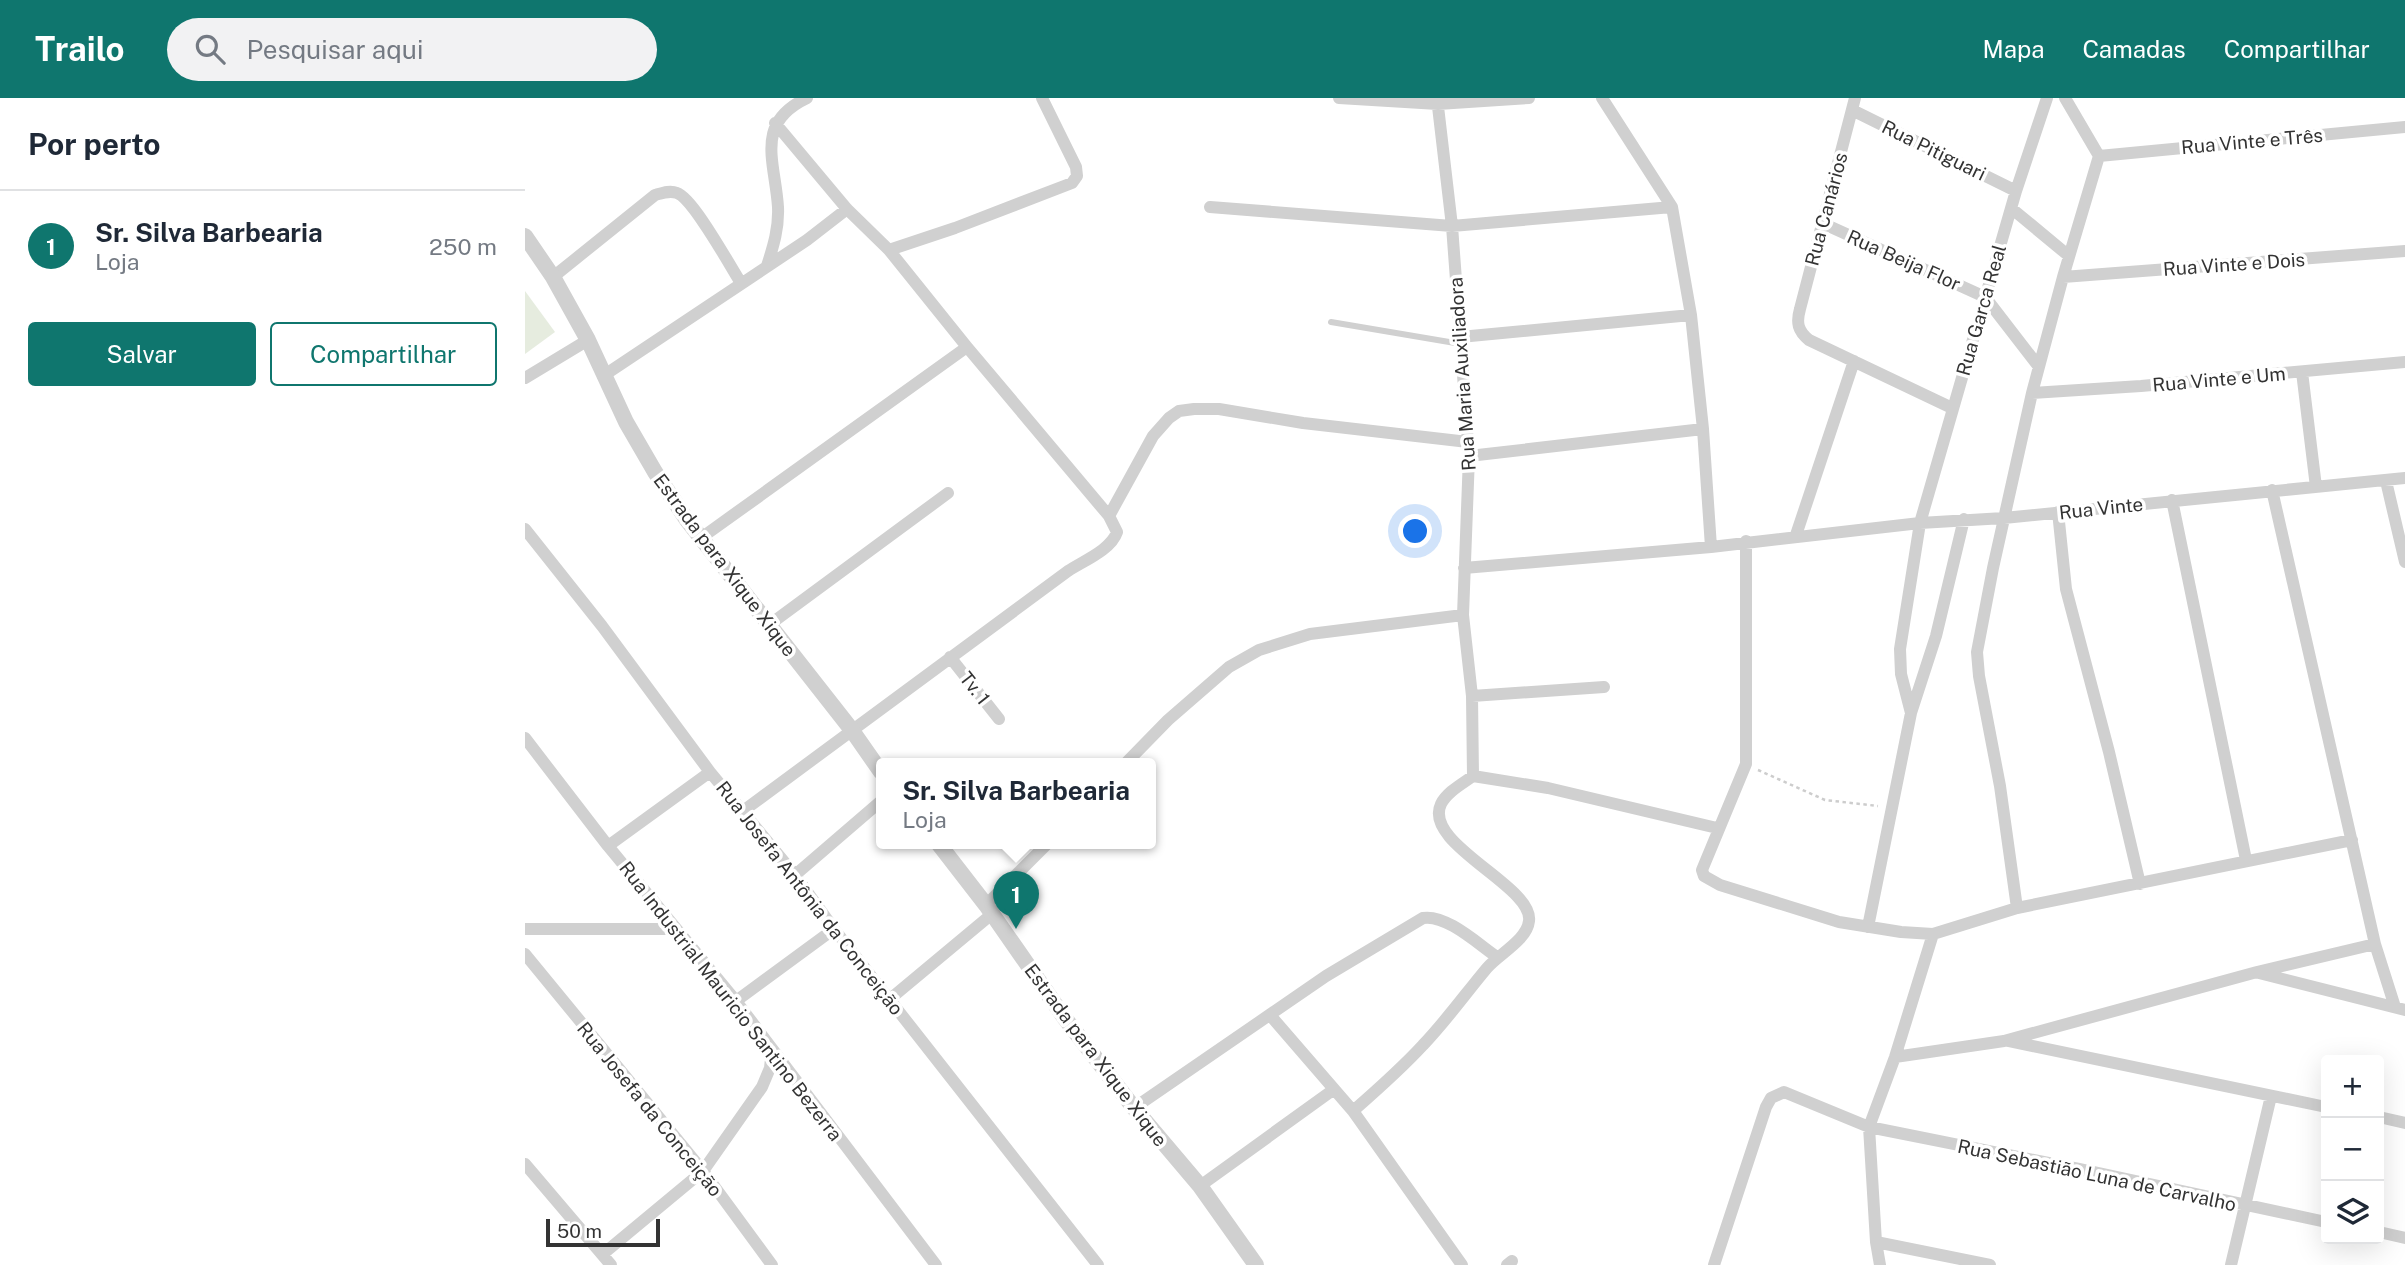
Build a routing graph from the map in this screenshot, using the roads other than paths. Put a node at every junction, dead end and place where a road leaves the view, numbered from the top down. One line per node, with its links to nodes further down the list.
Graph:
1 (807, 98): 10 (street)
2 (1042, 98): 21 (street)
3 (1339, 98): 8 (street)
4 (1529, 98): 8 (street)
5 (1602, 98): 15 (street)
6 (2047, 98): 13 (street, Rua Garca Real)
7 (2065, 98): 12 (street)
8 (1438, 101): 19 (street, Rua Maria Auxiliadora)
9 (1854, 104): 13 (street, Rua Pitiguari); 18 (street, Rua Canários)
10 (775, 123): 17 (street); 24 (street)
11 (2405, 127): 12 (street, Rua Vinte e Três)
12 (2099, 156): 23 (street)
13 (2016, 191): 16 (street, Rua Garca Real)
14 (1210, 207): 19 (street)
15 (1672, 207): 19 (street); 29 (street)
16 (2011, 208): 23 (street); 28 (street, Rua Garca Real)
17 (847, 209): 21 (street); 24 (street)
18 (1822, 223): 28 (street, Rua Beija Flor); 34 (street, Rua Canários)
19 (1452, 226): 32 (street, Rua Maria Auxiliadora)
20 (525, 236): 25 (street, Estrada para Xique Xique)
21 (889, 250): 33 (street)
22 (2405, 251): 26 (street, Rua Vinte e Dois)
23 (2069, 256): 26 (street)
24 (767, 267): 27 (street)
25 (553, 276): 27 (street); 31 (street, Estrada para Xique Xique)
26 (2063, 277): 36 (street)
27 (741, 283): 38 (street)
28 (1985, 297): 36 (street); 41 (street, Rua Garca Real)
29 (1691, 316): 32 (street); 42 (street)
30 (1331, 322): 32 (lane)
31 (588, 340): 38 (street, Estrada para Xique Xique); 39 (street)
32 (1460, 341): 43 (street, Rua Maria Auxiliadora)
33 (967, 347): 51 (street); 57 (street)
34 (1854, 361): 41 (street); 56 (street)
35 (2405, 362): 37 (street, Rua Vinte e Um)
36 (2039, 367): 40 (street)
37 (2302, 372): 40 (street, Rua Vinte e Um); 46 (street)
38 (603, 376): 57 (street, Estrada para Xique Xique)
39 (525, 378)
40 (2032, 393): 52 (street)
41 (1952, 408): 54 (street, Rua Garca Real)
42 (1703, 429): 43 (street); 59 (street)
43 (1469, 449): 51 (street); 61 (street, Rua Maria Auxiliadora)
44 (2405, 478): 45 (street, Rua Vinte)
45 (2386, 481): 46 (street, Rua Vinte); 60 (street)
46 (2316, 487): 47 (street, Rua Vinte)
47 (2272, 490): 49 (street, Rua Vinte); 78 (street)
48 (948, 493): 63 (street)
49 (2172, 500): 50 (street, Rua Vinte); 82 (street)
50 (2058, 512): 52 (street, Rua Vinte); 84 (street)
51 (1109, 516): 64 (street)
52 (2004, 518): 53 (street, Rua Vinte); 85 (street)
53 (1964, 519): 54 (street, Rua Vinte); 67 (street)
54 (1920, 523): 56 (street, Rua Vinte); 67 (street, Rua Garca Real)
55 (527, 536): 73 (street, Rua Josefa Antônia da Conceição)
56 (1796, 536): 58 (street, Rua Vinte)
57 (701, 538): 63 (street, Estrada para Xique Xique)
58 (1746, 541): 59 (street, Rua Vinte); 77 (street)
59 (1711, 547): 61 (street, Rua Vinte)
60 (2405, 562)
61 (1464, 568): 62 (street, Rua Maria Auxiliadora)
62 (1463, 615): 66 (street, Rua Maria Auxiliadora); 71 (street)
63 (769, 625): 69 (street, Estrada para Xique Xique)
64 (950, 657): 68 (street, Tv. 1); 69 (street)
65 (1604, 687): 66 (street)
66 (1472, 696): 74 (street, Rua Maria Auxiliadora)
67 (1911, 712): 87 (street)
68 (999, 719)
69 (851, 729): 72 (street, Estrada para Xique Xique); 76 (street)
70 (525, 738): 79 (street, Rua Industrial Mauricio Santino Bezerra)
71 (1131, 758)
72 (876, 765)
73 (710, 772): 76 (street, Rua Josefa Antônia da Conceição); 79 (street)
74 (1473, 776): 77 (street); 94 (street)
75 (876, 805): 83 (street)
76 (743, 811): 83 (street, Rua Josefa Antônia da Conceição)
77 (1717, 828): 87 (street)
78 (2352, 840): 82 (street); 92 (street)
79 (608, 846): 89 (street, Rua Industrial Mauricio Santino Bezerra)
80 (943, 849): 86 (street, Estrada para Xique Xique)
81 (1043, 849): 86 (street)
82 (2245, 860): 84 (street)
83 (795, 875): 90 (street, Rua Josefa Antônia da Conceição)
84 (2140, 884): 85 (street)
85 (2017, 908): 91 (street)
86 (989, 910): 96 (street); 106 (street, Estrada para Xique Xique)
87 (1868, 927): 91 (street)
88 (525, 929): 89 (street)
89 (674, 929): 97 (street, Rua Industrial Mauricio Santino Bezerra)
90 (834, 929): 96 (street, Rua Josefa Antônia da Conceição); 97 (street)
91 (1933, 934): 102 (street)
92 (2375, 944): 95 (street); 98 (street)
93 (525, 954): 112 (street, Rua Josefa da Conceição)
94 (1497, 957): 99 (street); 107 (street)
95 (2257, 972): 98 (street); 100 (street)
96 (890, 999): 122 (street, Rua Josefa Antônia da Conceição)
97 (736, 1001): 101 (street, Rua Industrial Mauricio Santino Bezerra)
98 (2400, 1008)
99 (1270, 1015): 103 (street); 106 (street)
100 (2004, 1041): 102 (street); 104 (street)
101 (772, 1049): 112 (street); 121 (street, Rua Industrial Mauricio Santino Bezerra)
102 (1895, 1057): 110 (street)
103 (1333, 1090): 107 (street); 113 (street)
104 (2271, 1096): 105 (street); 114 (street)
105 (2321, 1106)
106 (1134, 1108): 113 (street, Estrada para Xique Xique)
107 (1353, 1111): 124 (street)
108 (2383, 1118): 109 (street)
109 (2405, 1123)
110 (1869, 1127): 114 (street, Rua Sebastião Luna de Carvalho); 118 (street); 125 (street, Rua Sebastião Luna de Carvalho)
111 (525, 1164): 119 (street)
112 (703, 1171): 119 (street); 120 (street, Rua Josefa da Conceição)
113 (1200, 1186): 123 (street, Estrada para Xique Xique)
114 (2244, 1206): 115 (street, Rua Sebastião Luna de Carvalho); 128 (street)
115 (2321, 1221)
116 (2384, 1233): 117 (street)
117 (2405, 1238)
118 (1876, 1242): 126 (street); 127 (street)
119 (607, 1260)
120 (772, 1265)
121 (936, 1265)
122 (1098, 1265)
123 (1256, 1265)
124 (1462, 1265)
125 (1714, 1265)
126 (1880, 1265)
127 (1990, 1265)
128 (2231, 1265)

